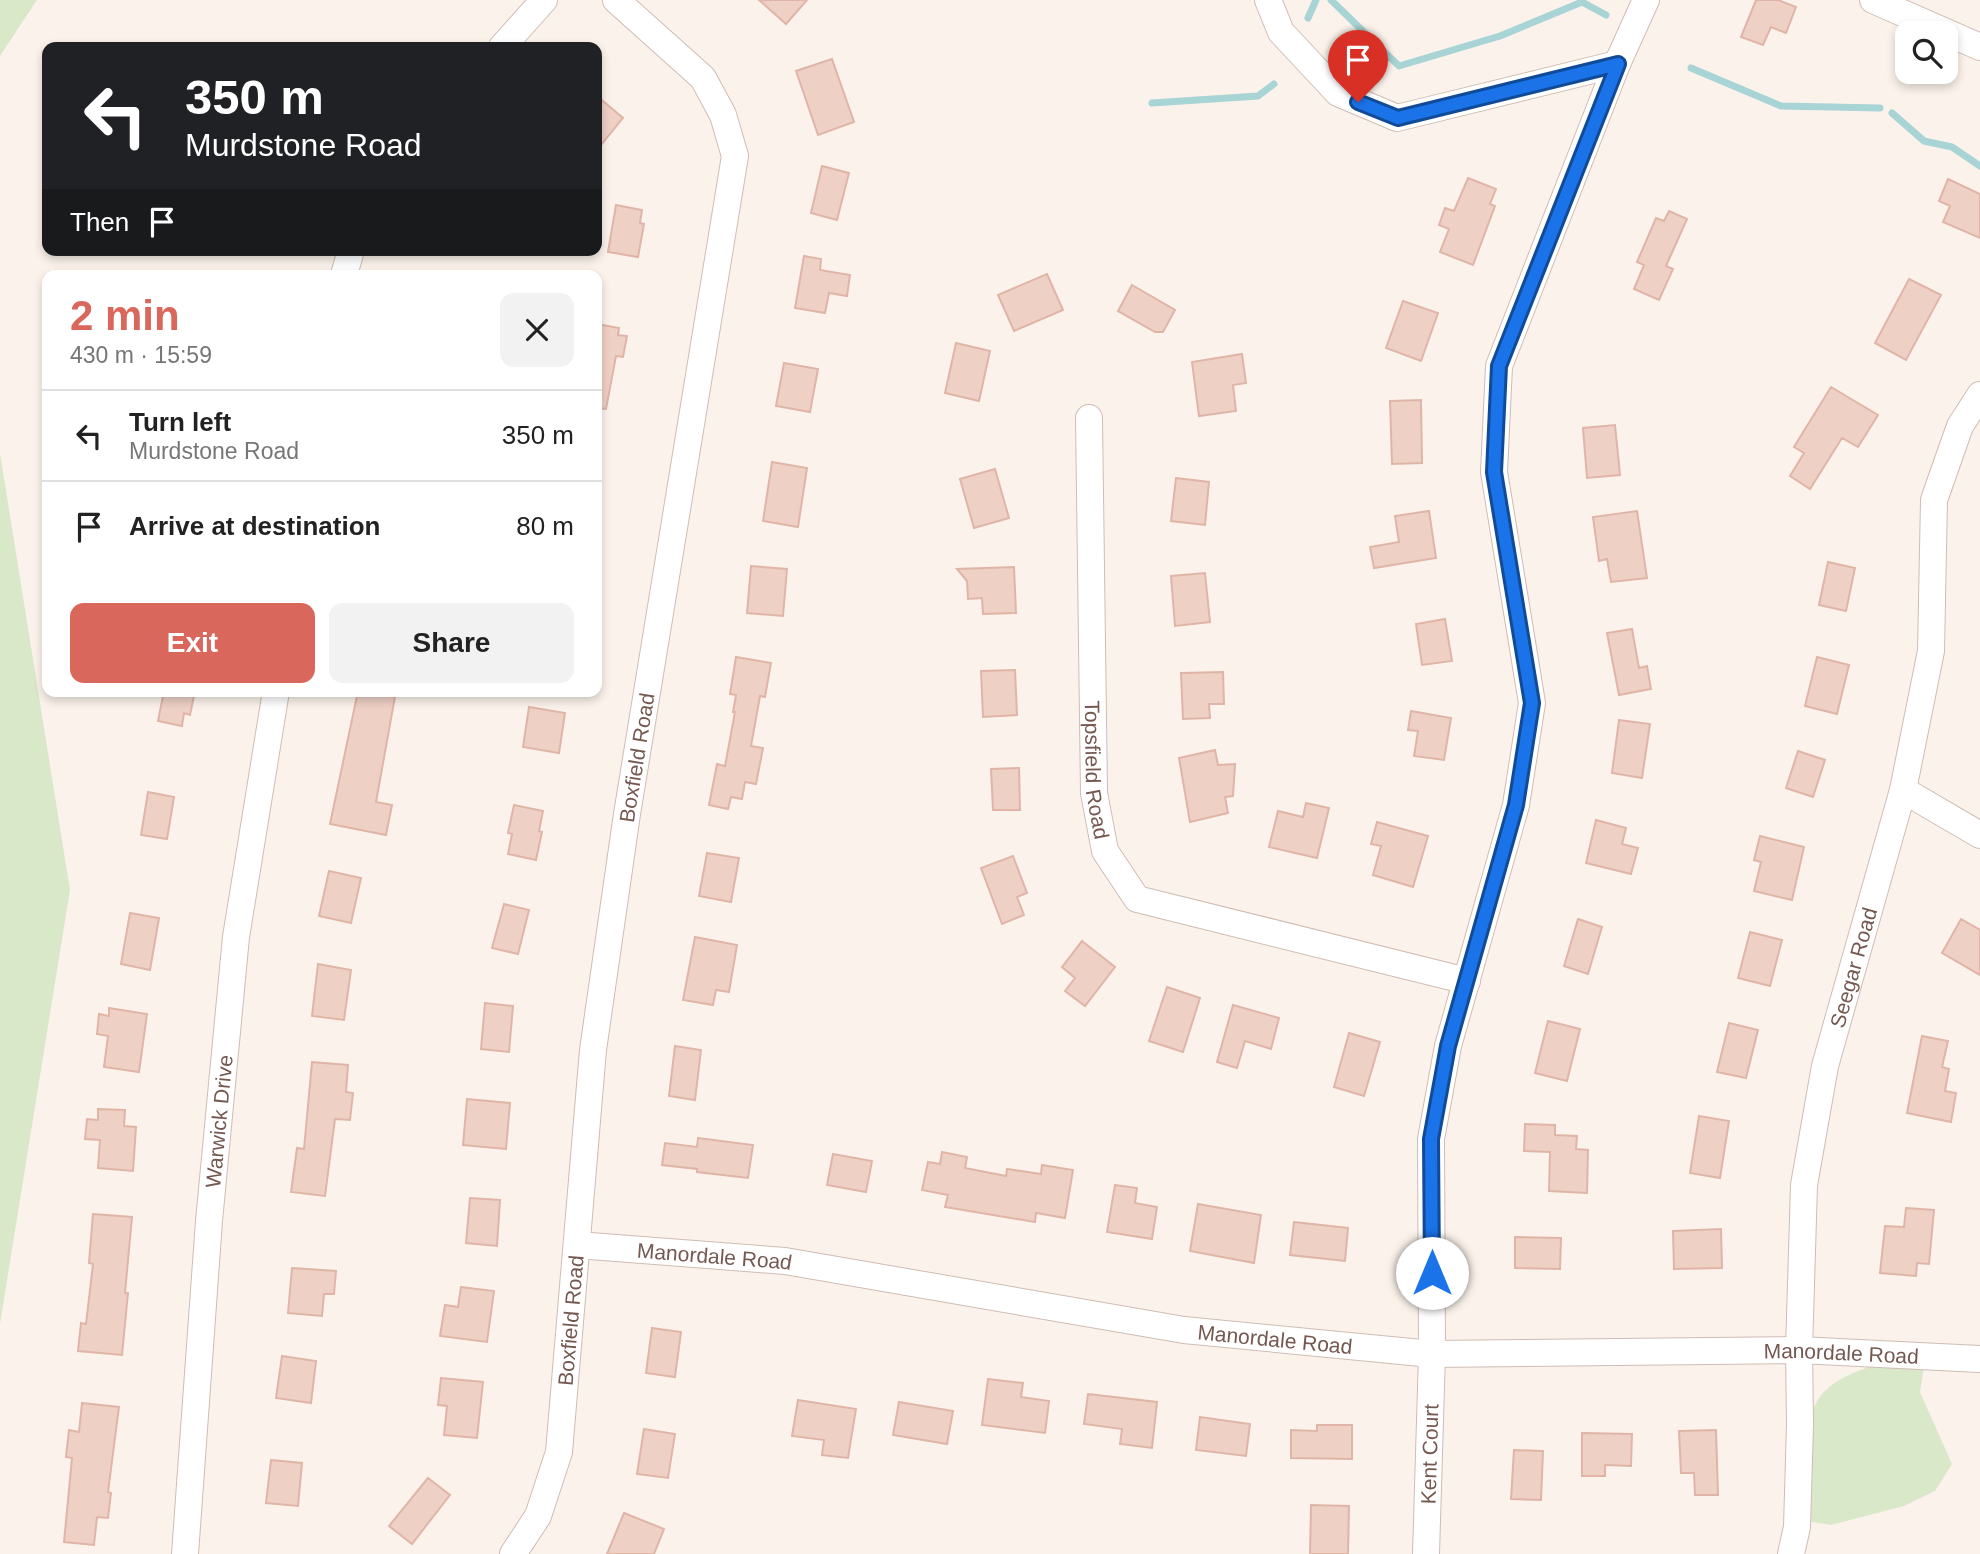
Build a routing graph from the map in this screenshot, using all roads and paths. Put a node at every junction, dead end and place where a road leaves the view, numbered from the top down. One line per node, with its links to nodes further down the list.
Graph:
1 (544, 0): 6 (street)
2 (616, 0): 15 (street, Boxfield Road)
3 (1268, 0): 8 (street)
4 (1646, 0): 8 (street, Kent Court)
5 (1873, 0): 7 (street)
6 (506, 42)
7 (1980, 47)
8 (1618, 64): 14 (street, Kent Court)
9 (1980, 395): 12 (street, Seegar Road)
10 (1089, 418): 14 (street, Topsfield Road)
11 (275, 697): 19 (street, Warwick Drive)
12 (1903, 790): 13 (street); 16 (street, Seegar Road)
13 (1980, 835)
14 (1467, 981): 17 (street, Kent Court)
15 (577, 1245): 17 (street, Manordale Road); 20 (street, Boxfield Road)
16 (1799, 1350): 17 (street, Manordale Road); 18 (street, Manordale Road); 22 (street, Seegar Road)
17 (1432, 1354): 21 (street, Kent Court)
18 (1980, 1359)
19 (185, 1554)
20 (513, 1554)
21 (1426, 1554)
22 (1791, 1554)

